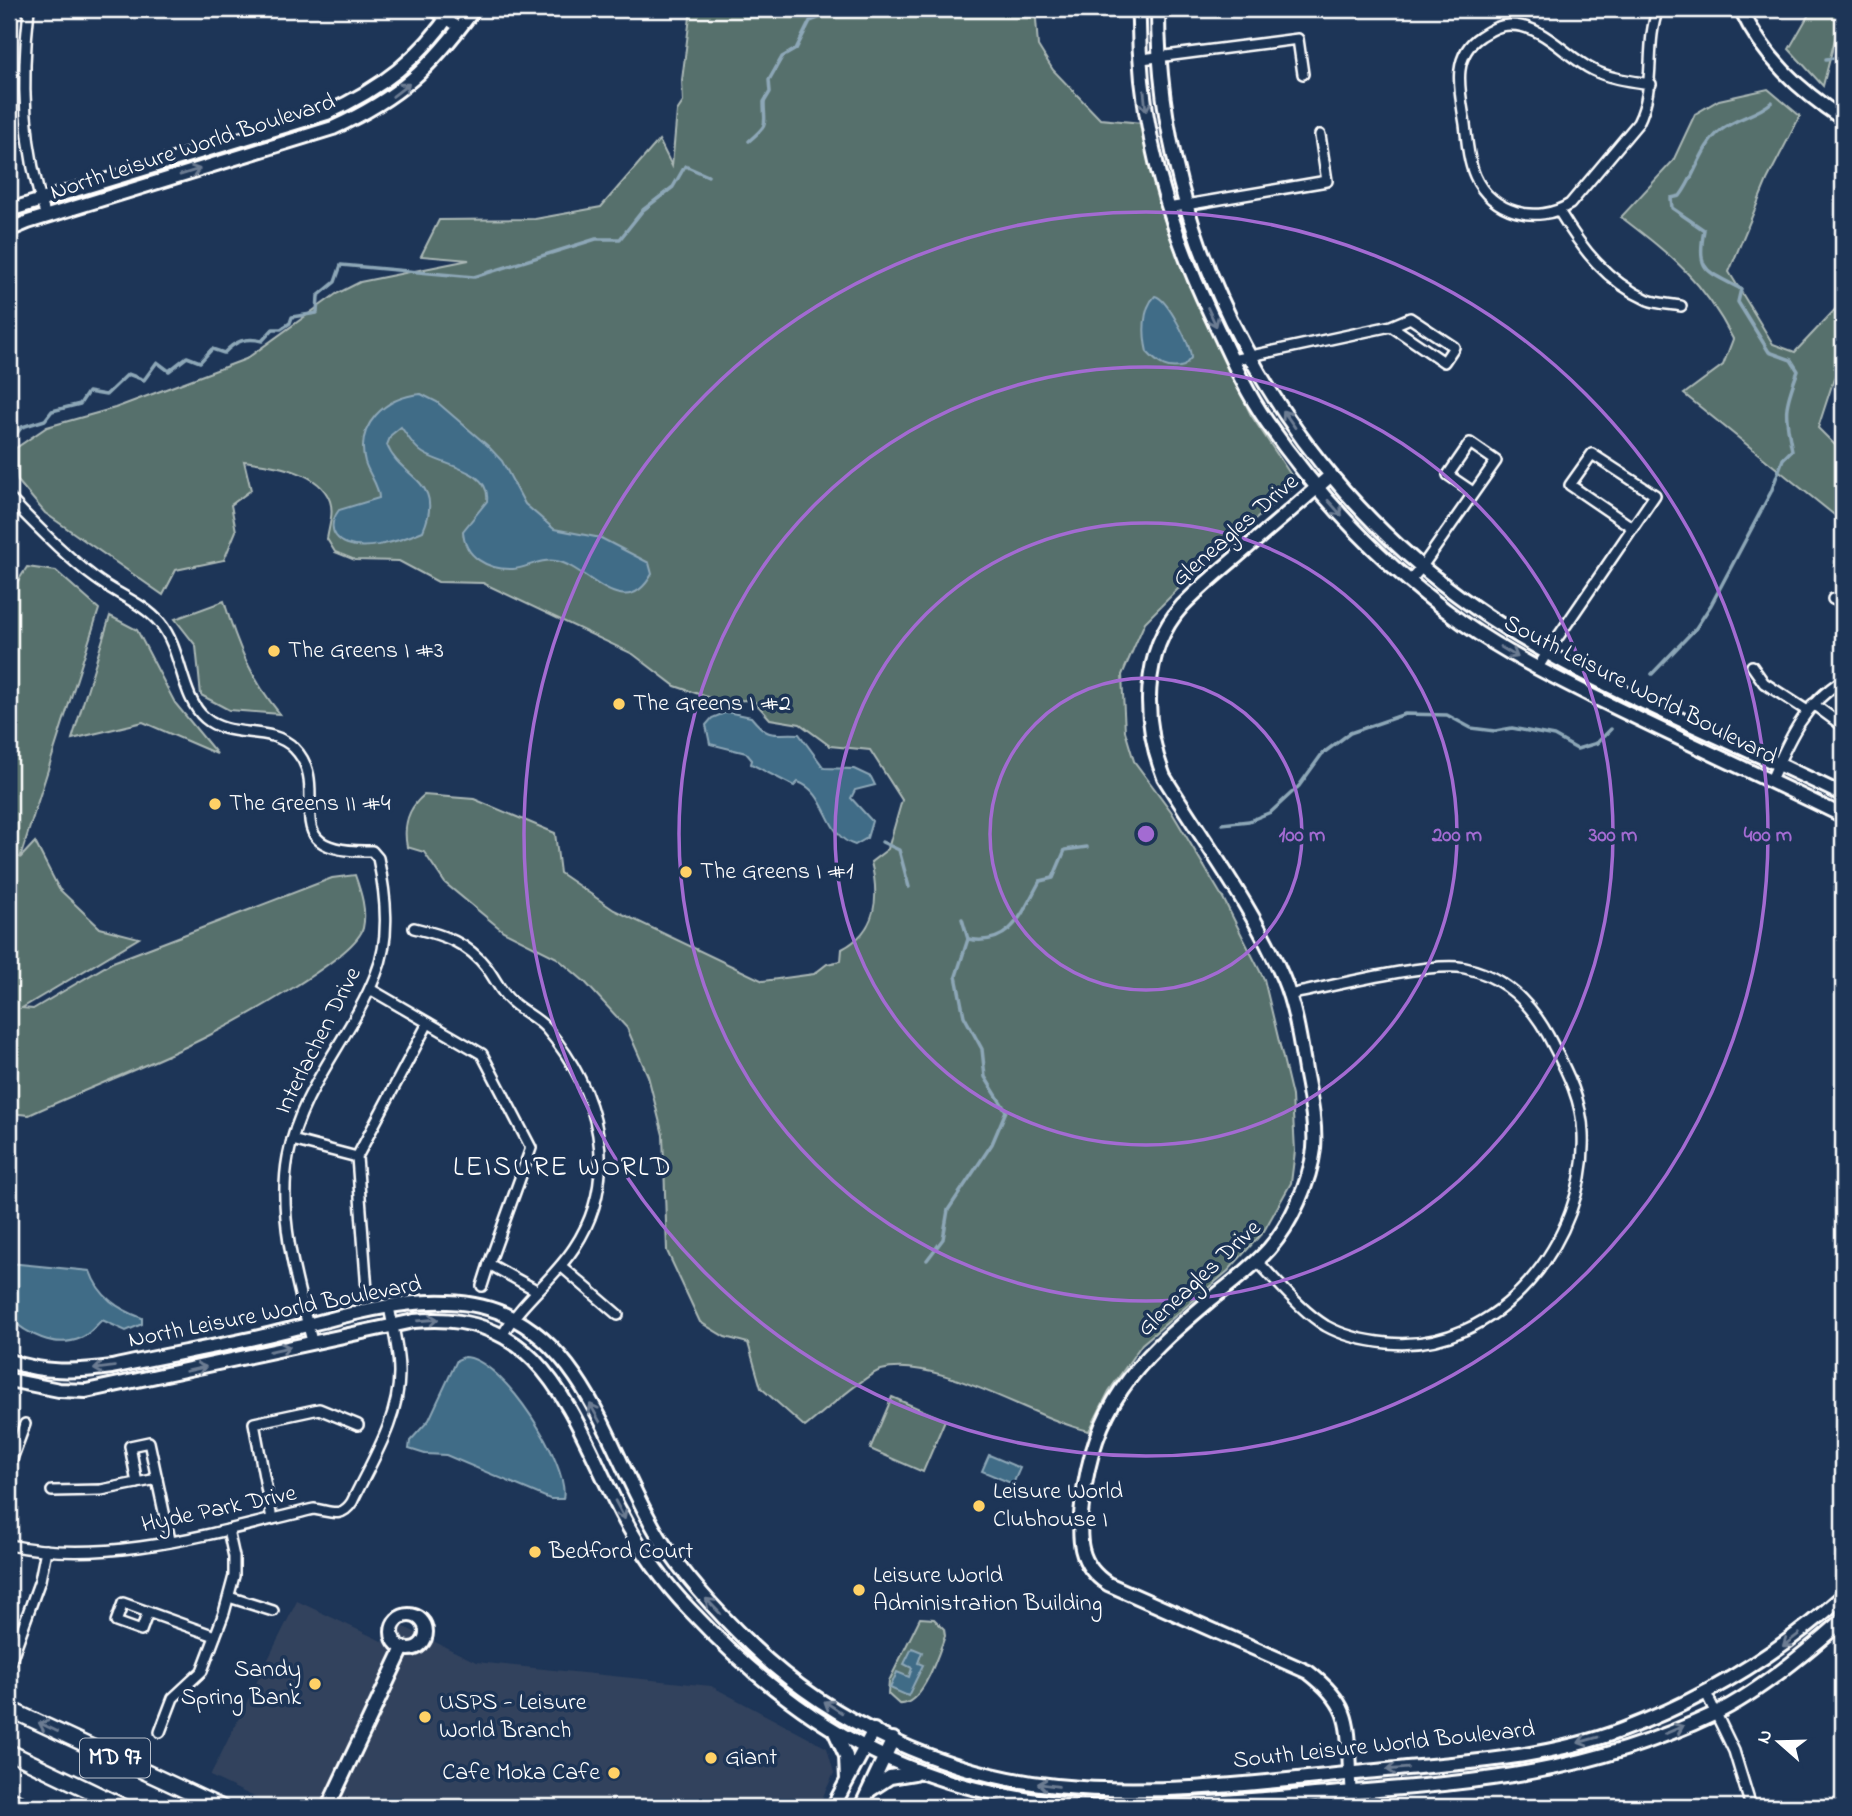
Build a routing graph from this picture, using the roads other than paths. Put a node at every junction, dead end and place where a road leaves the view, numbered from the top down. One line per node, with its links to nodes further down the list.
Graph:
1 (29, 9): 16 (street)
2 (432, 9): 8 (street)
3 (474, 9): 9 (street, North Leisure World Boulevard)
4 (1139, 9): 11 (street, South Leisure World Boulevard)
5 (1158, 9): 10 (street, South Leisure World Boulevard)
6 (1658, 9): 13 (street)
7 (1741, 9): 14 (street)
8 (450, 13): 9 (street); 16 (street, North Leisure World Boulevard)
9 (460, 28): 21 (street, North Leisure World Boulevard, one-way to 9)
10 (1161, 57): 11 (street); 12 (street); 17 (street, South Leisure World Boulevard)
11 (1142, 60): 18 (street, South Leisure World Boulevard, one-way to 18)
12 (1303, 74)
13 (1651, 84): 20 (street); 20 (street)
14 (1843, 119)
15 (1320, 135): 17 (street)
16 (40, 199): 19 (street, North Leisure World Boulevard); 21 (street)
17 (1188, 205): 18 (street); 25 (street, South Leisure World Boulevard)
18 (1168, 208): 26 (street, South Leisure World Boulevard, one-way to 26)
19 (9, 210)
20 (1559, 211): 23 (street)
21 (46, 216): 22 (street, North Leisure World Boulevard)
22 (9, 230)
23 (1681, 306)
24 (1391, 326): 24 (street); 25 (street)
25 (1249, 354): 26 (street); 27 (street, South Leisure World Boulevard, one-way to 25)
26 (1232, 360): 28 (street, South Leisure World Boulevard)
27 (1330, 476): 28 (street, Gleneagles Drive); 32 (street, South Leisure World Boulevard)
28 (1317, 488): 33 (street, South Leisure World Boulevard, one-way to 33); 48 (street, Gleneagles Drive)
29 (1474, 492): 29 (street); 32 (street)
30 (9, 499): 47 (street, Interlachen Drive)
31 (1633, 528): 31 (street); 36 (street)
32 (1422, 568): 33 (street); 36 (street, South Leisure World Boulevard)
33 (1409, 582): 38 (street, South Leisure World Boulevard, one-way to 38)
34 (1833, 599): 35 (street)
35 (1843, 603)
36 (1547, 653): 38 (street); 42 (street, South Leisure World Boulevard)
37 (1752, 666): 40 (street)
38 (1537, 668): 43 (street, South Leisure World Boulevard)
39 (1843, 680): 40 (street)
40 (1809, 707): 41 (street); 42 (street)
41 (1843, 726)
42 (1778, 763): 43 (street); 44 (street, South Leisure World Boulevard)
43 (1771, 780): 45 (street, South Leisure World Boulevard)
44 (1843, 795)
45 (1843, 816)
46 (414, 928): 54 (street)
47 (370, 989): 49 (street); 50 (street, Interlachen Drive)
48 (1288, 995): 52 (street, Gleneagles Drive); 52 (street)
49 (428, 1023): 51 (street); 53 (street)
50 (292, 1140): 51 (street); 61 (street, Interlachen Drive)
51 (357, 1157): 57 (street)
52 (1257, 1261): 97 (street, Gleneagles Drive)
53 (489, 1264): 55 (street); 56 (street)
54 (561, 1266): 56 (street); 59 (street)
55 (482, 1286)
56 (536, 1290): 60 (street)
57 (368, 1291)
58 (388, 1307): 60 (street, North Leisure World Boulevard); 61 (street, North Leisure World Boulevard); 62 (street, Hyde Park Drive)
59 (618, 1315)
60 (512, 1318): 63 (street); 89 (street, North Leisure World Boulevard, one-way to 60)
61 (308, 1326): 64 (street, Interlachen Drive); 65 (street, North Leisure World Boulevard, one-way to 65)
62 (392, 1326): 63 (street, North Leisure World Boulevard, one-way to 63); 64 (street, North Leisure World Boulevard); 73 (street, Hyde Park Drive)
63 (503, 1334): 90 (street, North Leisure World Boulevard, one-way to 90)
64 (312, 1341): 66 (street, North Leisure World Boulevard, one-way to 64)
65 (9, 1361)
66 (9, 1380)
67 (24, 1424): 69 (street)
68 (358, 1425): 73 (street)
69 (9, 1468)
70 (157, 1479): 71 (street); 71 (street); 75 (street)
71 (137, 1483): 72 (street)
72 (52, 1491)
73 (272, 1519): 74 (street, Hyde Park Drive)
74 (228, 1530): 75 (street, Hyde Park Drive); 79 (street)
75 (170, 1540): 77 (street, Hyde Park Drive)
76 (9, 1545): 77 (street, Hyde Park Drive)
77 (46, 1550): 85 (street)
78 (1843, 1596): 86 (street, South Leisure World Boulevard, one-way to 86)
79 (229, 1597): 80 (street); 83 (street)
80 (272, 1611)
81 (148, 1612): 83 (street)
82 (1843, 1620): 88 (street, South Leisure World Boulevard)
83 (215, 1636): 91 (street)
84 (403, 1648): 107 (street)
85 (10, 1663)
86 (1706, 1693): 88 (street); 97 (street, South Leisure World Boulevard, one-way to 97)
87 (9, 1709): 106 (main road, MD 97, one-way to 87)
88 (1716, 1713): 101 (street, South Leisure World Boulevard, one-way to 88); 113 (street)
89 (874, 1730): 92 (street, North Leisure World Boulevard); 93 (street)
90 (835, 1731): 93 (street, North Leisure World Boulevard); 98 (street)
91 (160, 1732)
92 (894, 1739): 95 (street); 99 (street, South Leisure World Boulevard, one-way to 92)
93 (865, 1748): 95 (street); 98 (street)
94 (9, 1752): 105 (main road, MD 97)
95 (884, 1758): 96 (street); 100 (street)
96 (918, 1772): 100 (street); 110 (street)
97 (1350, 1773): 99 (street, South Leisure World Boulevard); 101 (street, Gleneagles Drive)
98 (847, 1780): 108 (street)
99 (1187, 1786): 103 (street)
100 (870, 1790): 109 (street)
101 (1351, 1792): 103 (street, South Leisure World Boulevard); 112 (street, Gleneagles Drive)
102 (9, 1796): 104 (street)
103 (1188, 1806): 111 (street, South Leisure World Boulevard)
104 (33, 1807)
105 (124, 1807)
106 (221, 1807)
107 (328, 1807)
108 (833, 1807)
109 (861, 1807)
110 (1102, 1807)
111 (1141, 1807)
112 (1352, 1807)
113 (1751, 1807)

